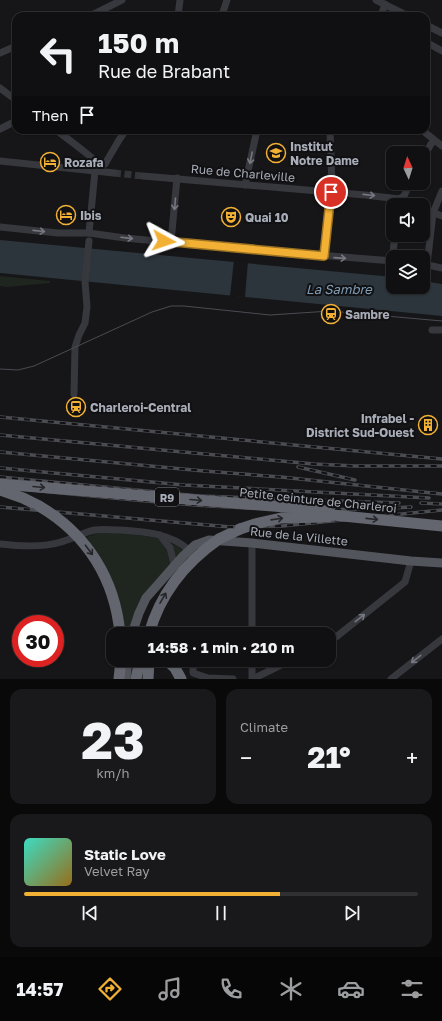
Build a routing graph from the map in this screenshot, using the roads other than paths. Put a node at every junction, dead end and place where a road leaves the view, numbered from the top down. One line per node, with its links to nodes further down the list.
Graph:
1 (122, 0): 6 (street)
2 (180, 0): 7 (street)
3 (227, 0): 8 (street)
4 (376, 0): 5 (street)
5 (385, 4): 9 (street); 10 (street)
6 (98, 12)
7 (178, 12)
8 (222, 12)
9 (382, 12)
10 (400, 12)
11 (430, 27): 12 (street)
12 (442, 33)
13 (430, 44): 15 (street)
14 (12, 48): 16 (street)
15 (442, 51)
16 (0, 53)
17 (0, 88): 18 (street)
18 (12, 97)
19 (12, 123): 20 (street)
20 (0, 129)
21 (61, 134): 30 (street)
22 (123, 134): 30 (street)
23 (255, 134): 34 (street, one-way to 34)
24 (330, 134): 35 (street)
25 (427, 134): 26 (street)
26 (434, 140): 27 (street); 28 (street)
27 (430, 146)
28 (442, 146)
29 (0, 160): 30 (street)
30 (98, 168): 31 (street); 42 (street)
31 (114, 173)
32 (144, 176): 33 (street, Rue de Charleville)
33 (177, 178): 34 (street, Rue de Charleville); 44 (street, one-way to 44)
34 (245, 185): 35 (street, Rue de Charleville)
35 (331, 192): 37 (street, Rue de Charleville, one-way to 37); 46 (street)
36 (442, 192): 39 (street)
37 (386, 200)
38 (430, 212): 39 (street)
39 (433, 213): 40 (street); 45 (street)
40 (442, 216)
41 (0, 227): 42 (street, one-way to 42)
42 (89, 233): 44 (street, one-way to 44)
43 (89, 241): 52 (street)
44 (171, 242): 46 (street)
45 (427, 250)
46 (324, 256): 47 (street, one-way to 47)
47 (386, 260)
48 (430, 266): 49 (street)
49 (442, 268)
50 (432, 330): 51 (street)
51 (442, 330)
52 (74, 394)
53 (0, 484): 55 (highway, Petite ceinture de Charleroi / R9, one-way to 55, bridge)
54 (0, 490): 65 (highway, one-way to 65, bridge)
55 (333, 515): 56 (highway, Petite ceinture de Charleroi / R9, one-way to 56, bridge); 68 (highway, one-way to 55, bridge)
56 (442, 526)
57 (160, 535): 59 (street); 60 (street); 63 (street)
58 (252, 543): 60 (main road, Rue de la Villette); 61 (main road, Rue de la Villette); 69 (street)
59 (0, 544)
60 (189, 550): 63 (main road, Rue de la Villette)
61 (411, 561): 62 (main road, Rue de la Villette); 70 (street, one-way to 61)
62 (442, 562)
63 (174, 564): 64 (main road, Rue de la Villette)
64 (155, 589): 66 (main road); 67 (main road)
65 (120, 627)
66 (134, 627)
67 (139, 627)
68 (151, 627)
69 (252, 627)
70 (336, 637)
71 (442, 639): 89 (street, one-way to 89)
72 (127, 667): 81 (highway)
73 (129, 667): 82 (main road)
74 (131, 667): 83 (main road)
75 (133, 667): 84 (highway)
76 (149, 667): 85 (highway)
77 (174, 667): 86 (highway)
78 (192, 667): 87 (street)
79 (252, 667): 88 (street)
80 (277, 667): 88 (street)
81 (119, 679)
82 (126, 679)
83 (130, 679)
84 (136, 679)
85 (148, 679)
86 (181, 679)
87 (233, 679)
88 (253, 679)
89 (391, 679)

